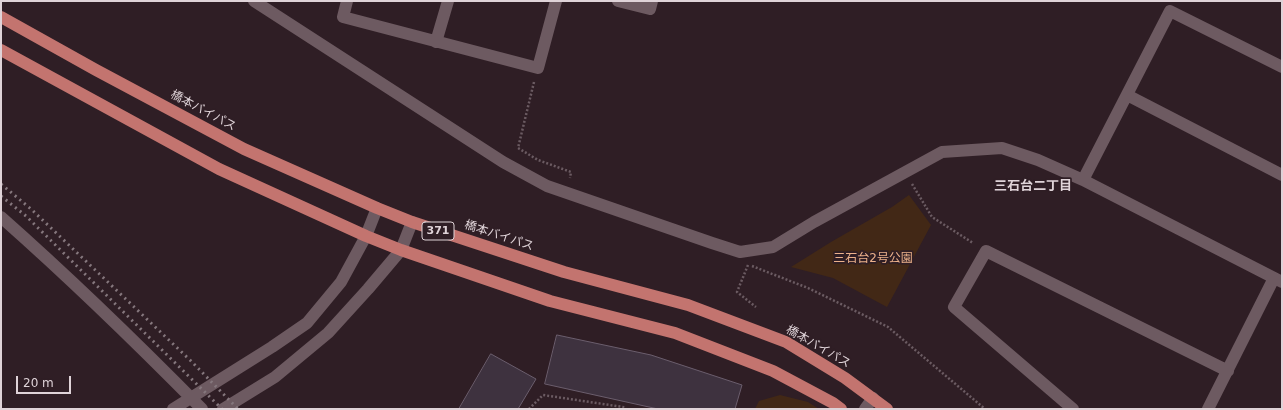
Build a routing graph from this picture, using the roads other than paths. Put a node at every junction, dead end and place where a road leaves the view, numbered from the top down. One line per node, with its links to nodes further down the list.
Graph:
1 (254, 1): 13 (street)
2 (347, 1): 8 (street)
3 (448, 1): 8 (street)
4 (556, 1): 8 (street)
5 (618, 1): 6 (street)
6 (652, 1)
7 (1, 17): 14 (highway, 橋本バイパス / 371)
8 (436, 42)
9 (1, 50): 17 (highway, 371)
10 (1282, 67): 11 (street)
11 (1127, 95): 12 (street); 13 (street)
12 (1282, 175)
13 (1083, 180): 19 (street)
14 (377, 208): 16 (highway, 橋本バイパス / 371); 17 (street)
15 (1, 217): 23 (street)
16 (412, 222): 18 (street); 21 (highway, 橋本バイパス / 371)
17 (366, 236): 18 (highway, 371); 22 (street)
18 (401, 250): 24 (street); 25 (highway, 371)
19 (1278, 280): 20 (street)
20 (1228, 371): 28 (street); 29 (street)
21 (872, 398): 26 (street); 27 (highway, 橋本バイパス / 371)
22 (173, 409)
23 (202, 409)
24 (223, 409)
25 (841, 409)
26 (865, 409)
27 (887, 409)
28 (1073, 409)
29 (1208, 409)

